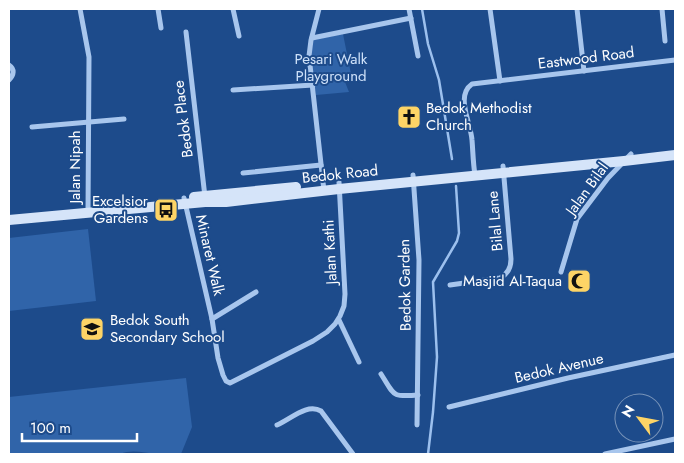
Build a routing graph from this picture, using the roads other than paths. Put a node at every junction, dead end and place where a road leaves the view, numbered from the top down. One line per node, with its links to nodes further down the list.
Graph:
1 (80, 9): 24 (street, Jalan Nipah)
2 (158, 9): 10 (street)
3 (233, 9): 12 (street)
4 (319, 9): 13 (street)
5 (409, 9): 9 (street)
6 (490, 9): 20 (street)
7 (578, 9): 18 (street)
8 (662, 9): 14 (street)
9 (411, 18): 13 (street); 15 (street)
10 (161, 28)
11 (186, 32): 36 (street, Bedok Place)
12 (239, 36)
13 (312, 38): 21 (street)
14 (665, 41)
15 (418, 56)
16 (675, 60): 18 (street, Eastwood Road)
17 (9, 65): 19 (street)
18 (584, 71): 20 (street, Eastwood Road)
19 (9, 80)
20 (500, 80): 31 (street, Eastwood Road)
21 (313, 85): 22 (street); 29 (street)
22 (232, 90)
23 (124, 119): 24 (street, Jalan Nipah)
24 (88, 123): 25 (street, Jalan Nipah); 38 (street, Jalan Nipah)
25 (32, 127)
26 (675, 148): 28 (main road, Bedok Road)
27 (675, 155): 28 (main road, Bedok Road)
28 (628, 157): 30 (main road, Bedok Road); 41 (street, Jalan Bilal)
29 (321, 166): 32 (street); 35 (street)
30 (504, 170): 31 (main road, Bedok Road); 42 (street, Bilal Lane)
31 (475, 172): 33 (main road, Bedok Road)
32 (243, 173)
33 (414, 178): 34 (main road, Bedok Road); 49 (street, Bedok Garden)
34 (339, 186): 35 (main road, Bedok Road); 45 (street, Jalan Kathi)
35 (324, 188): 36 (main road, Bedok Road)
36 (205, 199): 37 (main road, Bedok Road)
37 (184, 201): 38 (main road, Bedok Road); 44 (street, Minaret Walk)
38 (88, 209): 39 (main road, Bedok Road); 40 (main road, Bedok Road)
39 (9, 214)
40 (9, 220)
41 (561, 272)
42 (450, 285)
43 (256, 292): 44 (street, Minaret Walk)
44 (212, 319): 45 (street, Minaret Walk)
45 (339, 320): 47 (street)
46 (675, 355): 50 (street, Bedok Avenue)
47 (359, 362)
48 (381, 374): 49 (street)
49 (418, 395): 52 (street, Bedok Garden)
50 (449, 407)
51 (278, 424): 54 (street)
52 (417, 425)
53 (675, 438): 55 (street)
54 (353, 454)
55 (605, 454)

